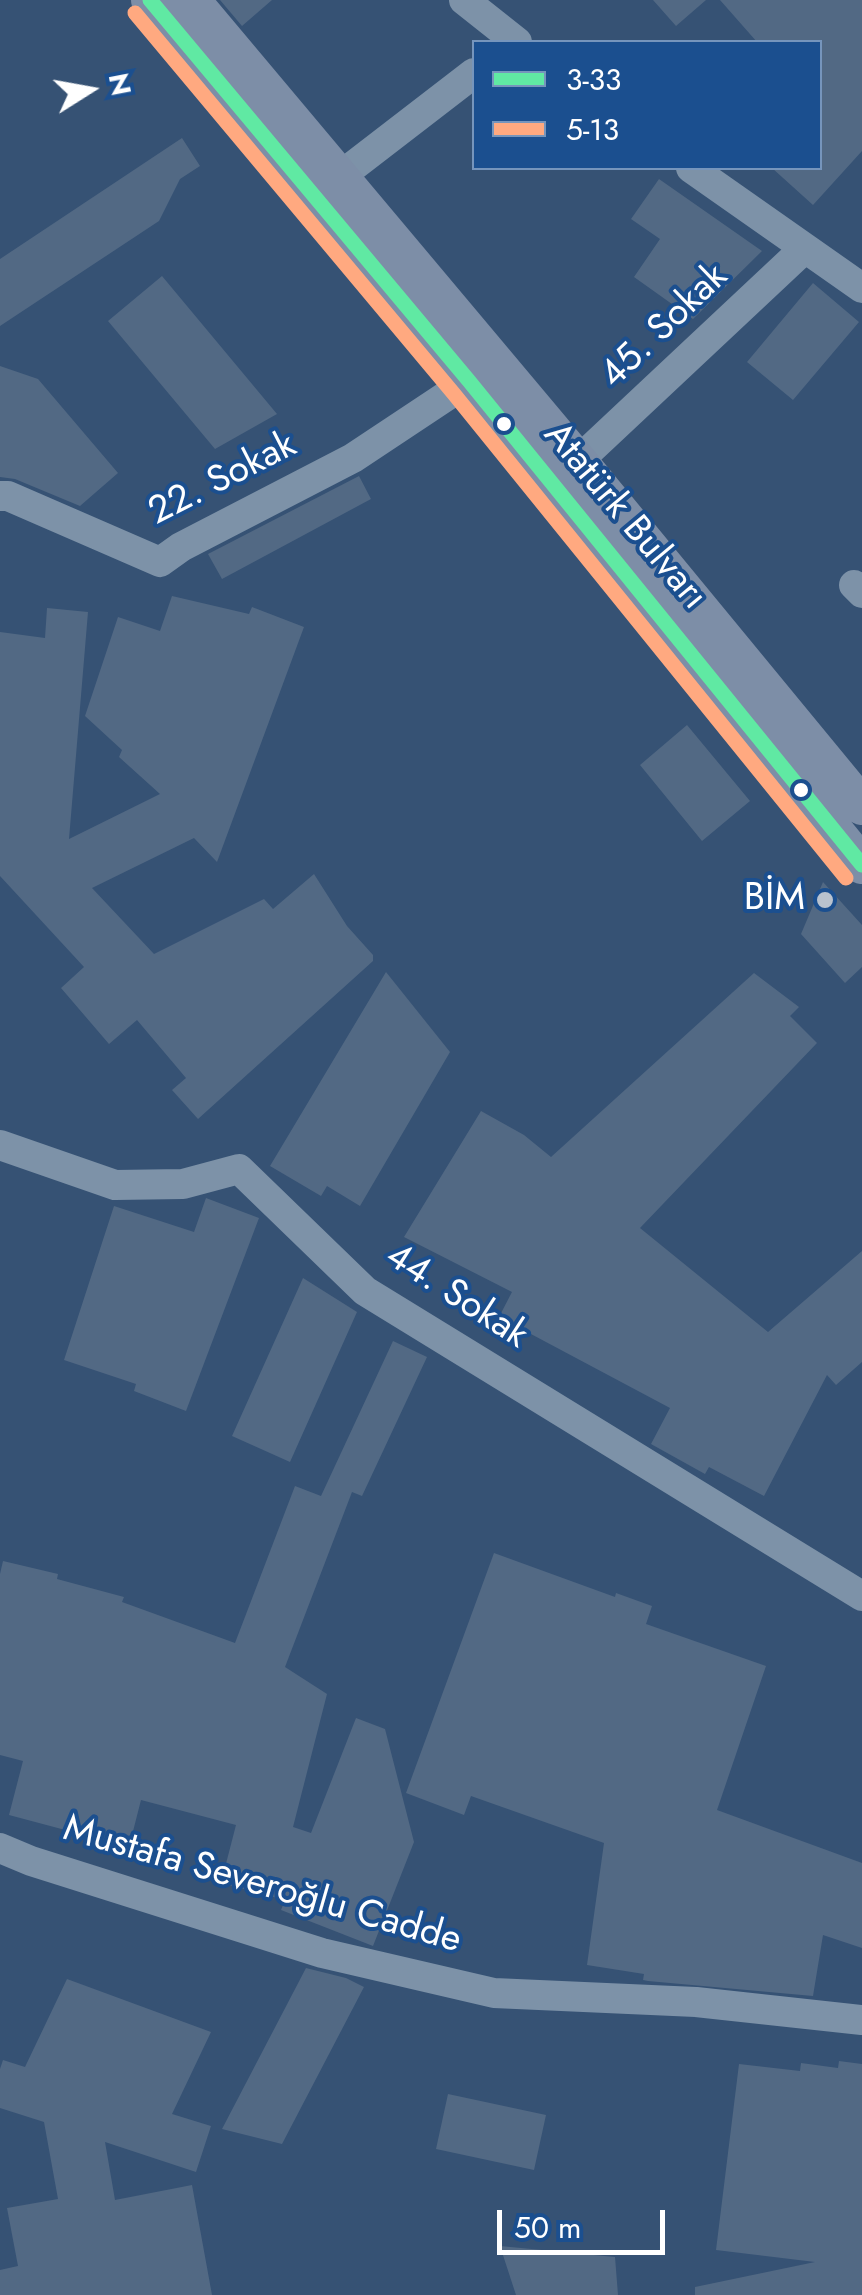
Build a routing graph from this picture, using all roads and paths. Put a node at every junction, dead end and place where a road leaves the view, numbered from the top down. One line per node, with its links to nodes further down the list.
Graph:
1 (150, 0): 10 (main road, Atatürk Bulvarı)
2 (191, 0): 7 (main road, Atatürk Bulvarı)
3 (464, 0): 4 (street)
4 (513, 40)
5 (472, 75): 7 (street)
6 (694, 170): 8 (street)
7 (340, 177): 11 (main road, Atatürk Bulvarı)
8 (804, 249): 9 (street); 11 (street, 45. Sokak)
9 (862, 288)
10 (469, 381): 12 (street, 22. Sokak); 14 (main road, Atatürk Bulvarı)
11 (578, 461): 13 (main road, Atatürk Bulvarı)
12 (0, 496)
13 (862, 806)
14 (862, 865)
15 (0, 1144): 16 (street, 44. Sokak)
16 (862, 1596)
17 (0, 1848): 18 (street, Mustafa Severoğlu Cadde)
18 (862, 2020)

